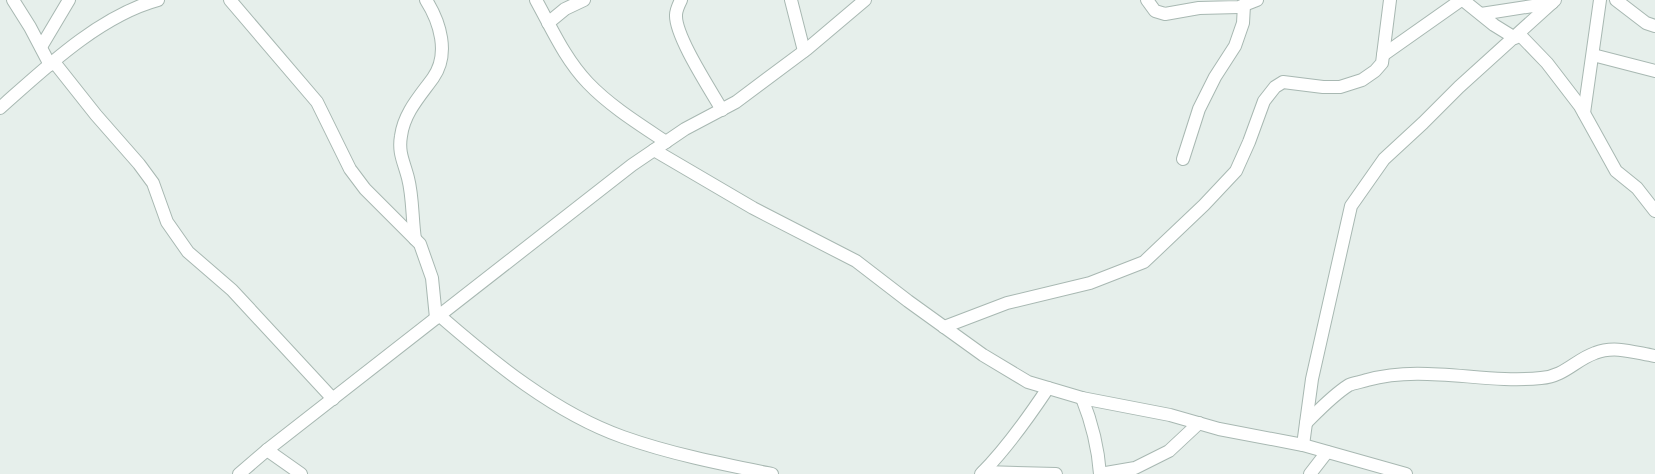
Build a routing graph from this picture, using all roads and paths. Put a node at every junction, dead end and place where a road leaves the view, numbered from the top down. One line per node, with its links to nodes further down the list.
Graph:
1 (13, 0): 23 (street)
2 (69, 0): 23 (street)
3 (156, 0): 27 (street)
4 (230, 0): 36 (street)
5 (426, 0): 36 (street)
6 (536, 0): 20 (street)
7 (584, 0): 20 (street)
8 (681, 0): 30 (street)
9 (790, 0): 24 (street)
10 (865, 0): 24 (street)
11 (1147, 0): 18 (street)
12 (1257, 0): 18 (street)
13 (1390, 0): 25 (street)
14 (1462, 0): 19 (street); 25 (street)
15 (1600, 0): 26 (street)
16 (1616, 0): 21 (street)
17 (1554, 2): 19 (street); 22 (street)
18 (1244, 5): 34 (street)
19 (1481, 14): 22 (street)
20 (548, 23): 32 (street)
21 (1655, 26)
22 (1517, 36): 31 (street); 44 (street)
23 (41, 46): 27 (street)
24 (804, 51): 30 (street)
25 (1383, 55): 38 (street)
26 (1593, 55): 28 (street); 31 (street)
27 (52, 64): 29 (street); 41 (street)
28 (1655, 71)
29 (0, 108)
30 (722, 110): 32 (street)
31 (1584, 113): 35 (street)
32 (666, 142): 33 (street)
33 (654, 150): 37 (street); 38 (street)
34 (1182, 159)
35 (1655, 211)
36 (415, 239): 37 (street)
37 (438, 317): 41 (street); 51 (street)
38 (944, 327): 40 (street)
39 (1655, 356): 44 (street)
40 (1048, 388): 42 (street); 48 (street)
41 (333, 398): 46 (street)
42 (1082, 398): 43 (street); 53 (street)
43 (1198, 423): 45 (street); 53 (street)
44 (1306, 423): 45 (street)
45 (1303, 445): 47 (street)
46 (267, 450): 49 (street); 50 (street)
47 (1327, 452): 54 (street); 55 (street)
48 (982, 473): 52 (street)
49 (239, 474)
50 (301, 474)
51 (772, 474)
52 (1056, 474)
53 (1100, 474)
54 (1310, 474)
55 (1406, 474)

